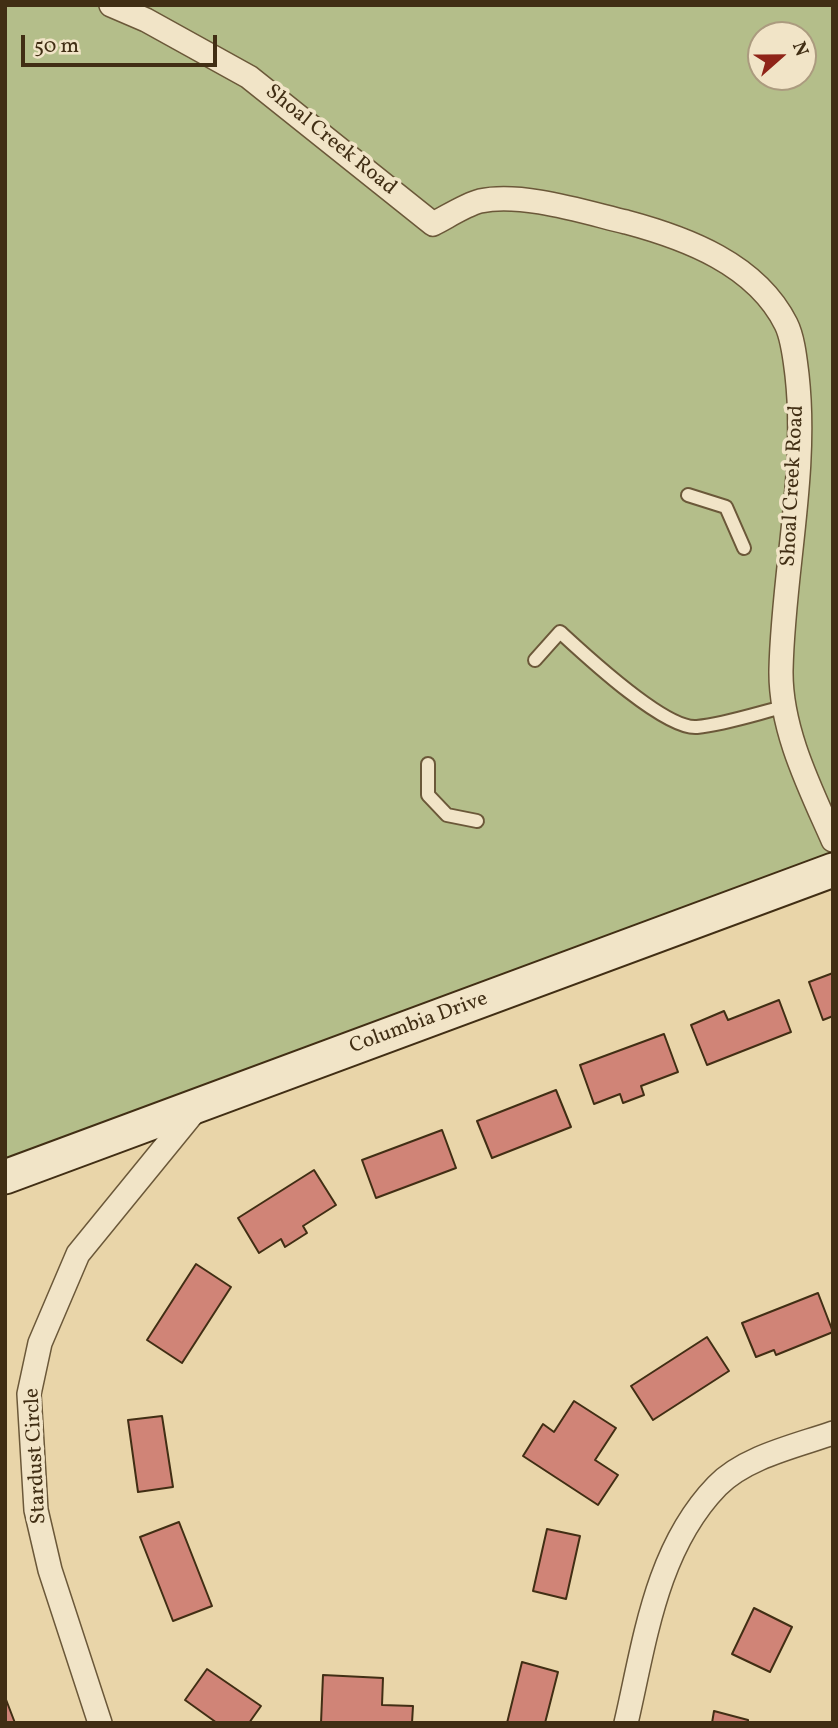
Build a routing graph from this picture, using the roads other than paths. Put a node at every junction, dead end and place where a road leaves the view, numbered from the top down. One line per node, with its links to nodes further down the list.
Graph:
1 (111, 5): 5 (street, Shoal Creek Road)
2 (688, 495): 3 (lane)
3 (744, 548)
4 (535, 660): 5 (lane)
5 (787, 706): 8 (street, Shoal Creek Road)
6 (428, 764): 7 (lane)
7 (477, 821)
8 (833, 841)
9 (833, 870): 10 (main road, Columbia Drive)
10 (199, 1106): 11 (main road, Columbia Drive); 13 (street, Stardust Circle)
11 (5, 1177)
12 (833, 1433): 14 (street)
13 (100, 1723)
14 (626, 1723)

